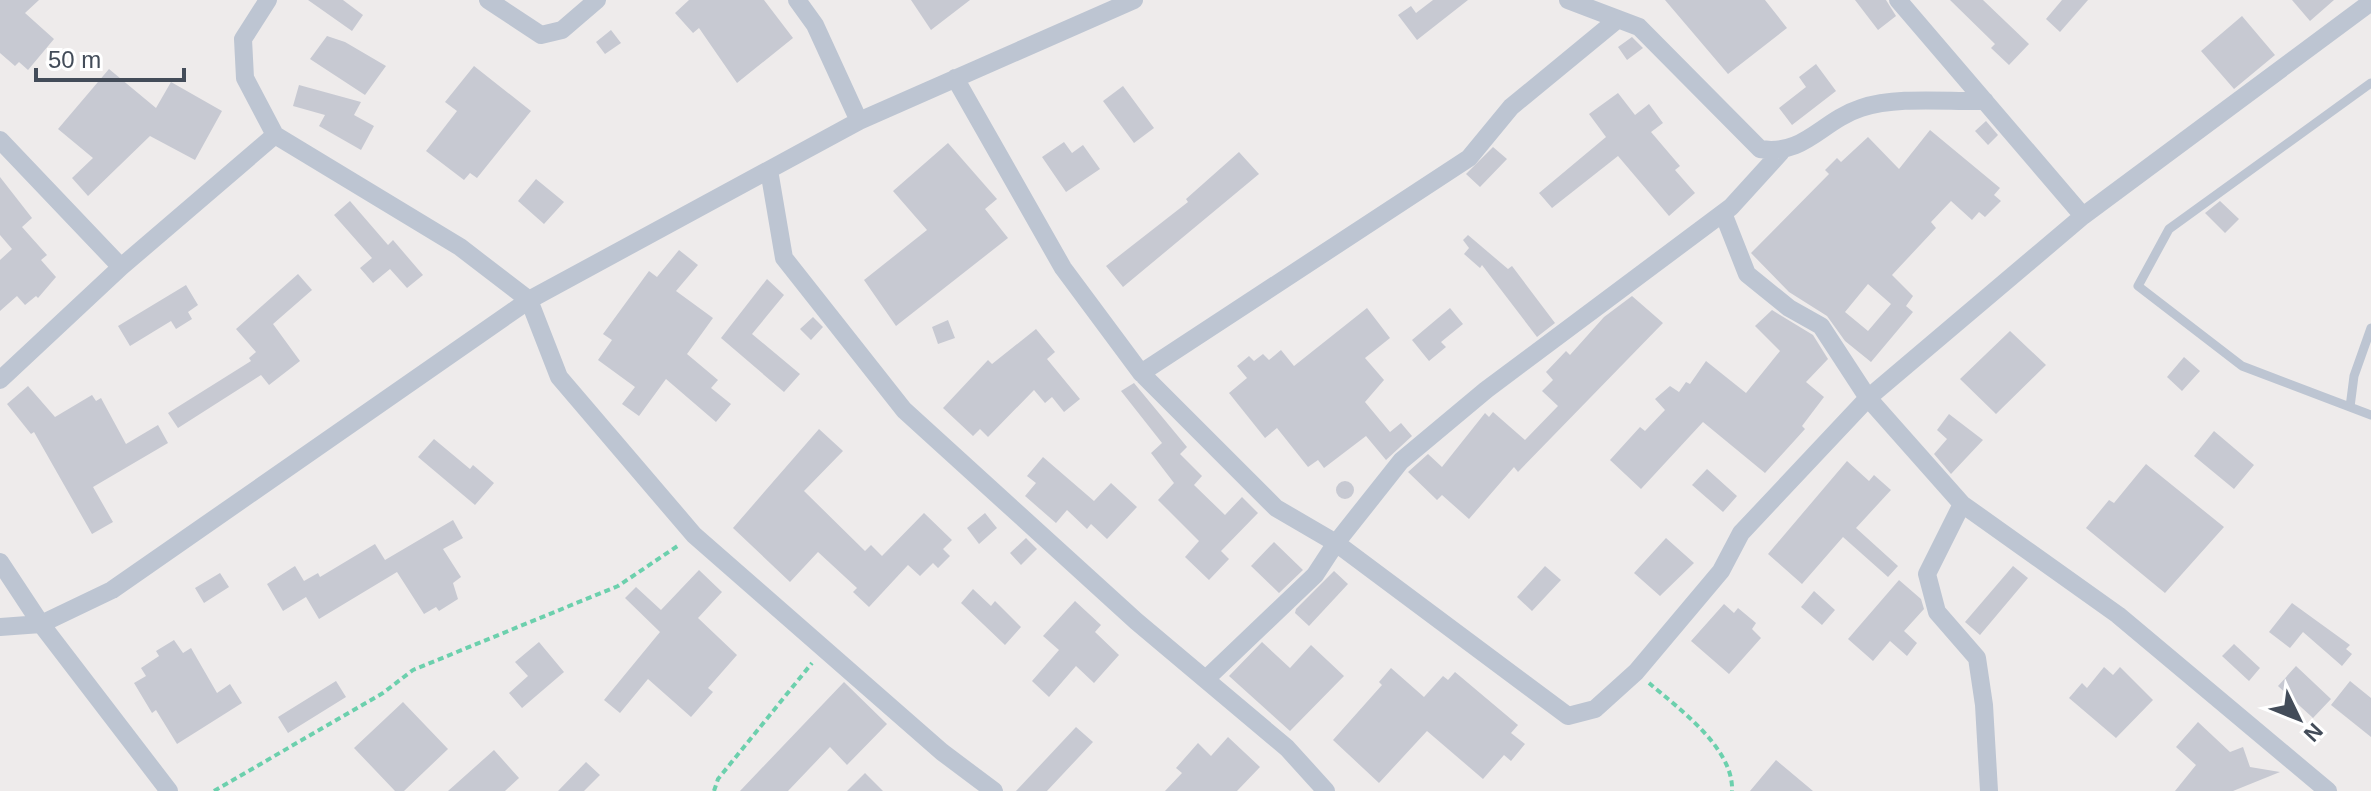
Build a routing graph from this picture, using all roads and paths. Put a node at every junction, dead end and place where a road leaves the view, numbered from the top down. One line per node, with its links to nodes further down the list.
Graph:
1 (268, 0): 14 (street)
2 (488, 0): 3 (street)
3 (597, 0)
4 (797, 0): 13 (street)
5 (1134, 0): 10 (street)
6 (1568, 0): 9 (street)
7 (1898, 0): 12 (street)
8 (2371, 2): 19 (street)
9 (1618, 19): 16 (street); 23 (street)
10 (955, 78): 13 (street); 23 (street)
11 (2371, 83): 26 (lane)
12 (1985, 101): 16 (street); 19 (street)
13 (859, 121): 17 (street)
14 (275, 135): 20 (street); 21 (street)
15 (0, 140): 20 (street)
16 (1781, 152): 18 (street)
17 (769, 170): 21 (street); 36 (street)
18 (1723, 213): 25 (street); 30 (street)
19 (2083, 216): 25 (street)
20 (121, 267): 24 (street)
21 (529, 300): 29 (street); 32 (street)
22 (2371, 328): 26 (lane)
23 (1141, 373): 30 (street)
24 (0, 380)
25 (1868, 398): 28 (street); 35 (street)
26 (2350, 407): 27 (lane)
27 (2371, 415)
28 (1962, 504): 43 (street); 44 (street)
29 (694, 535): 34 (street); 38 (path)
30 (1336, 543): 35 (street); 36 (street)
31 (0, 562): 32 (street)
32 (41, 624): 33 (street); 37 (street)
33 (0, 627)
34 (824, 648): 39 (path); 40 (street)
35 (1636, 672): 42 (path)
36 (1206, 679): 41 (street)
37 (169, 791)
38 (214, 791)
39 (714, 791)
40 (994, 791)
41 (1326, 791)
42 (1732, 791)
43 (1989, 791)
44 (2328, 791)

